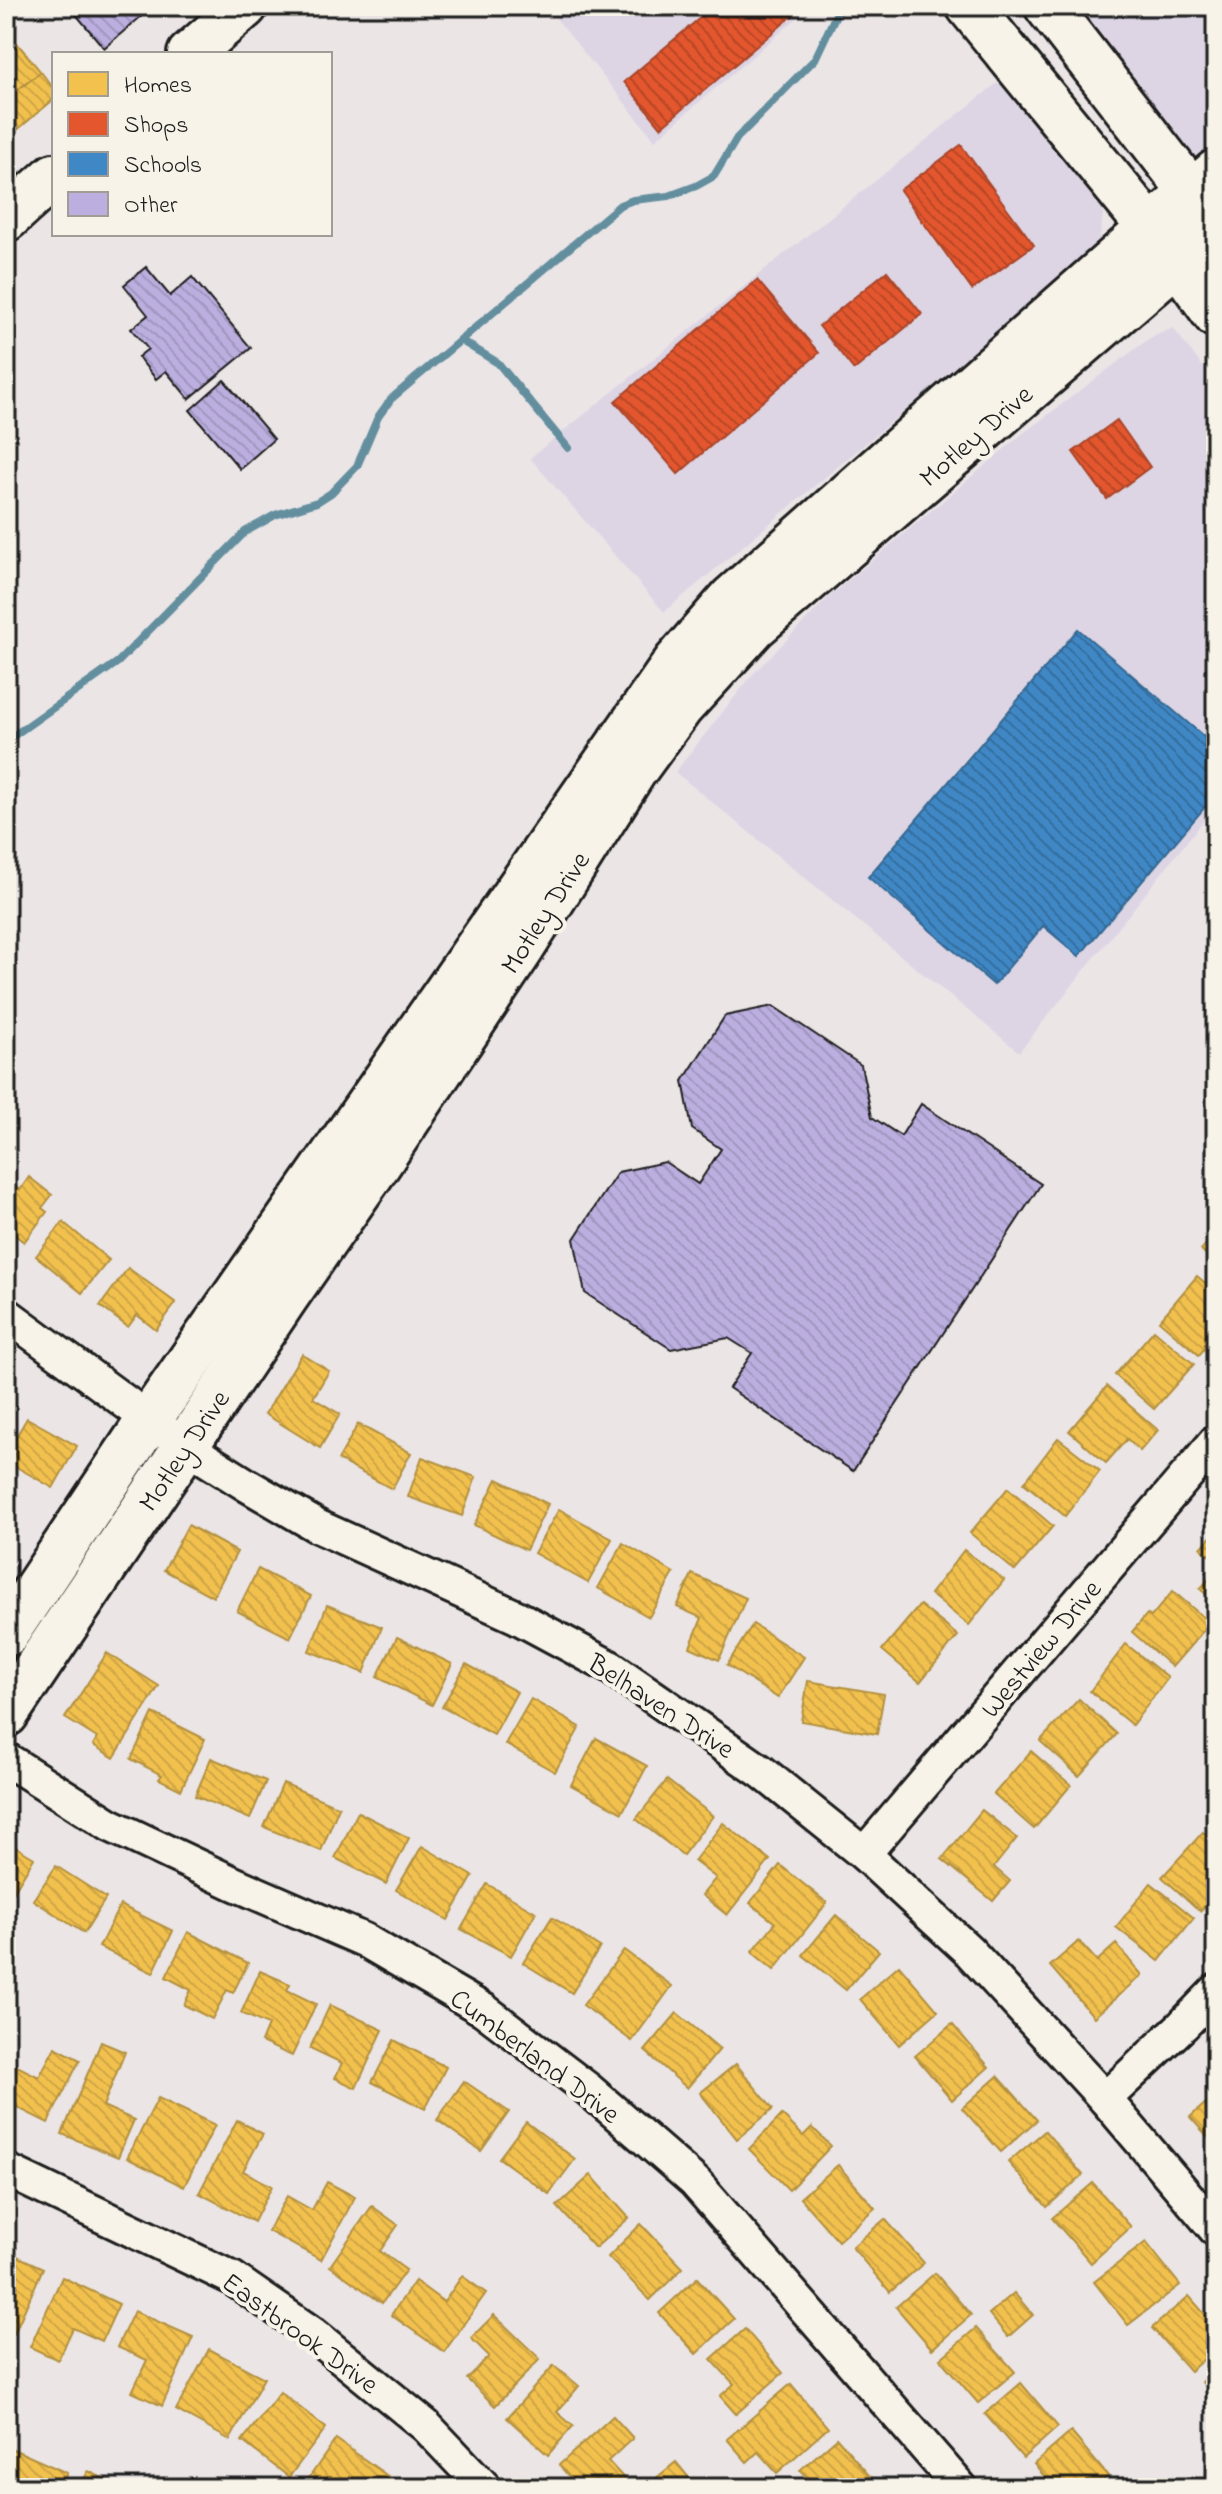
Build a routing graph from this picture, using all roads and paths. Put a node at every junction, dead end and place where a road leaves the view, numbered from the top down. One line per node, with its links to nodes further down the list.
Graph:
1 (245, 6): 4 (main road)
2 (969, 6): 8 (main road)
3 (1047, 6): 6 (main road)
4 (192, 52)
5 (52, 178): 7 (main road)
6 (1210, 204): 8 (main road, Motley Drive); 9 (main road, Motley Drive)
7 (6, 219)
8 (1149, 229): 9 (main road); 11 (main road, Motley Drive)
9 (1177, 261): 10 (main road); 11 (main road, Motley Drive)
10 (1216, 315)
11 (744, 612): 12 (main road, Motley Drive)
12 (300, 1240): 14 (main road, Motley Drive); 16 (main road, Motley Drive)
13 (6, 1314): 14 (street, Belhaven Drive)
14 (149, 1420): 16 (street, Belhaven Drive); 17 (main road, Motley Drive)
15 (1216, 1441): 20 (street, Westview Drive)
16 (185, 1446): 18 (main road, Motley Drive); 20 (street, Belhaven Drive)
17 (6, 1634)
18 (6, 1714)
19 (6, 1759): 26 (street, Cumberland Drive)
20 (864, 1854): 22 (street, Belhaven Drive)
21 (1216, 1991): 22 (street)
22 (1105, 2099): 24 (street, Belhaven Drive)
23 (6, 2170): 25 (street, Eastbrook Drive)
24 (1216, 2230)
25 (485, 2488)
26 (961, 2488)

